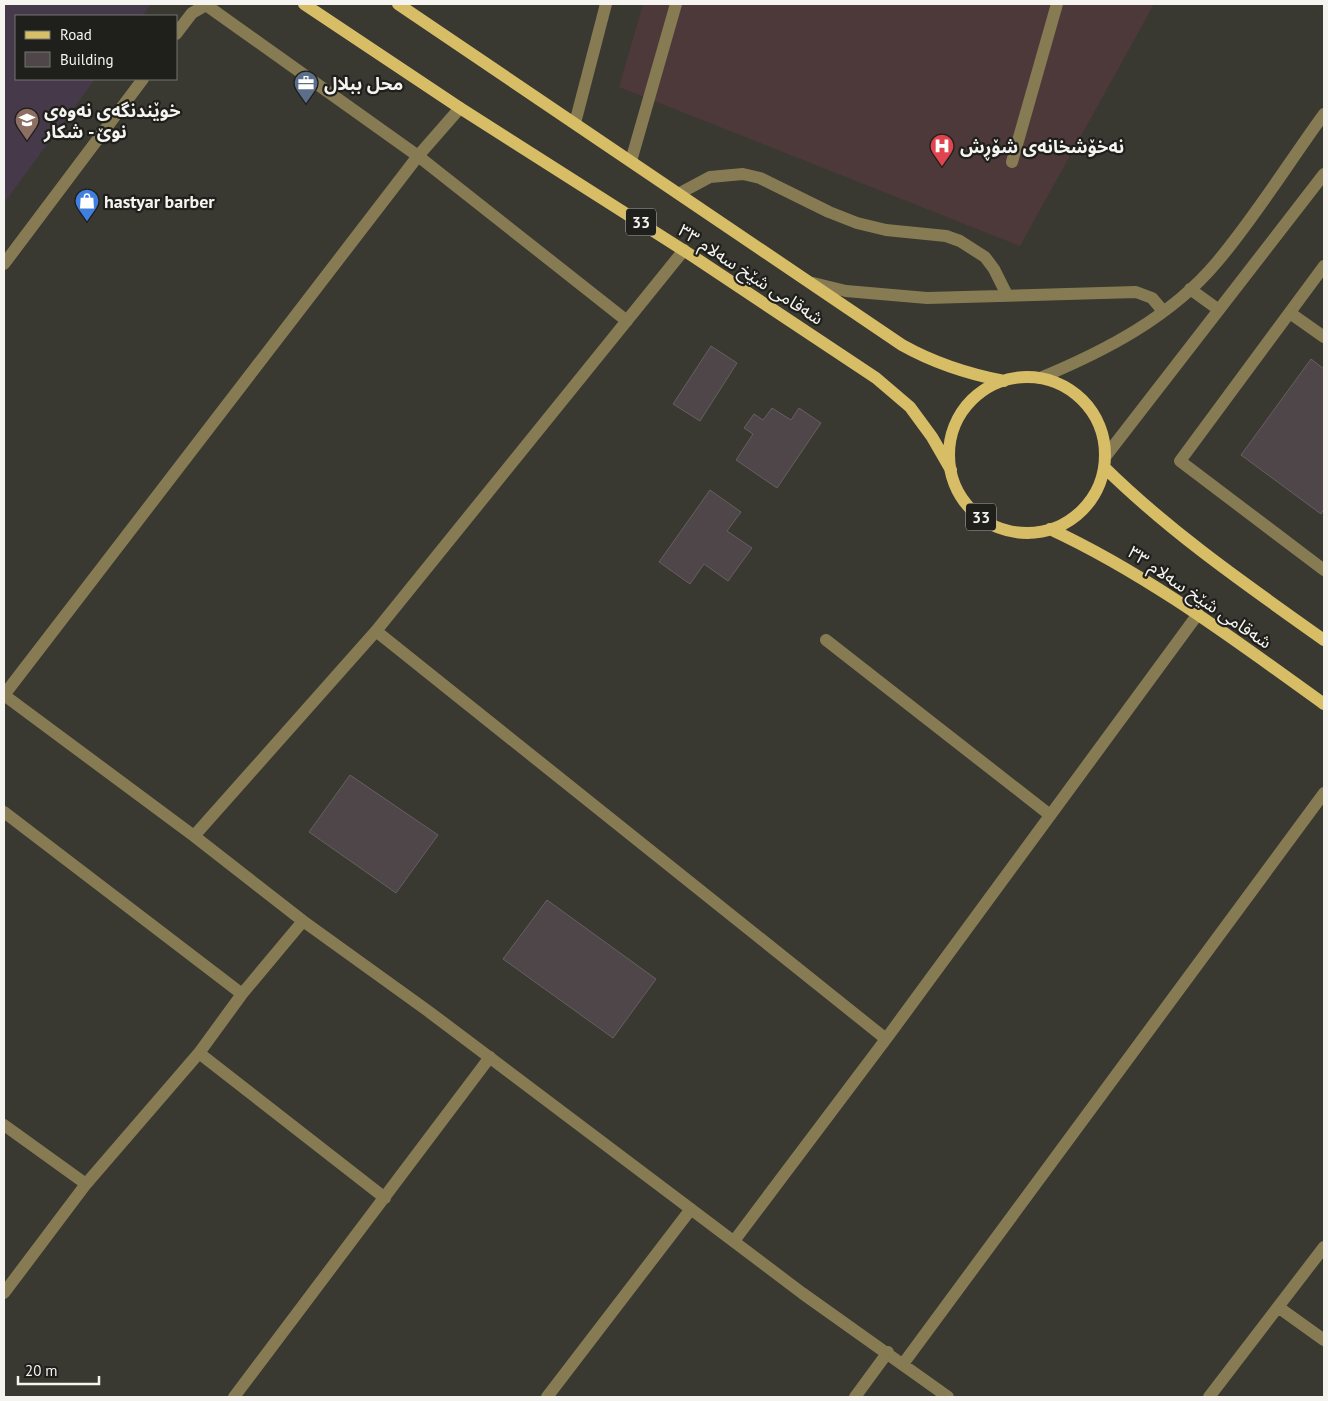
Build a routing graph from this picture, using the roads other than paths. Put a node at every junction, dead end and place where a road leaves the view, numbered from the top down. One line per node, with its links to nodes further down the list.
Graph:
1 (207, 4): 7 (street); 13 (street)
2 (304, 4): 10 (main road, شەقامی شێخ سەلام ٣٣ / 33)
3 (398, 4): 12 (main road, شەقامی شێخ سەلام ٣٣ / 33)
4 (606, 4): 12 (street)
5 (676, 4): 14 (street)
6 (1057, 4): 15 (street)
7 (192, 9): 8 (street)
8 (178, 31)
9 (142, 80): 19 (street)
10 (460, 108): 13 (street); 18 (main road, شەقامی شێخ سەلام ٣٣ / 33)
11 (1324, 114): 22 (street)
12 (575, 123): 14 (main road, شەقامی شێخ سەلام ٣٣ / 33)
13 (418, 156): 27 (street); 39 (street)
14 (631, 161): 17 (main road, شەقامی شێخ سەلام ٣٣ / 33)
15 (1012, 162)
16 (1324, 174): 24 (street)
17 (680, 193): 21 (main road, شەقامی شێخ سەلام ٣٣ / 33); 23 (street)
18 (684, 250): 27 (street); 32 (main road, شەقامی شێخ سەلام ٣٣ / 33)
19 (4, 264)
20 (1324, 266): 26 (street)
21 (813, 283): 23 (street); 30 (main road, شەقامی شێخ سەلام ٣٣ / 33)
22 (1190, 289): 24 (street); 25 (street)
23 (1007, 295): 25 (street)
24 (1219, 310): 31 (street)
25 (1163, 311): 29 (street)
26 (1290, 313): 28 (street); 34 (street)
27 (626, 320): 36 (street)
28 (1324, 337)
29 (1040, 378): 30 (main road, شەقامی شێخ سەلام ٣٣ / 33); 31 (main road, شەقامی شێخ سەلام ٣٣ / 33)
30 (1004, 381): 32 (main road, شەقامی شێخ سەلام ٣٣ / 33)
31 (1105, 462): 33 (main road, شەقامی شێخ سەلام ٣٣ / 33); 38 (main road, شەقامی شێخ سەلام ٣٣)
32 (951, 470): 33 (main road, شەقامی شێخ سەلام ٣٣ / 33)
33 (1050, 529): 35 (main road, شەقامی شێخ سەلام ٣٣)
34 (1324, 570)
35 (1198, 614): 40 (main road, شەقامی شێخ سەلام ٣٣); 43 (street)
36 (376, 631): 44 (street); 47 (street)
37 (826, 640): 43 (street)
38 (1324, 640)
39 (4, 695): 44 (street)
40 (1324, 704)
41 (1324, 793): 60 (street)
42 (4, 812): 46 (street)
43 (1050, 815): 47 (street)
44 (194, 836): 45 (street)
45 (303, 921): 46 (street); 49 (street)
46 (242, 994): 48 (street)
47 (886, 1039): 54 (street)
48 (199, 1053): 51 (street); 52 (street)
49 (490, 1057): 52 (street); 53 (street)
50 (4, 1125): 51 (street)
51 (86, 1184): 56 (street)
52 (385, 1198): 61 (street)
53 (691, 1209): 54 (street); 62 (street)
54 (734, 1241): 59 (street)
55 (1324, 1247): 57 (street)
56 (4, 1293)
57 (1278, 1306): 58 (street); 65 (street)
58 (1324, 1340)
59 (888, 1352): 60 (street); 63 (street)
60 (903, 1364): 64 (street)
61 (234, 1397)
62 (548, 1397)
63 (855, 1397)
64 (948, 1397)
65 (1209, 1397)

